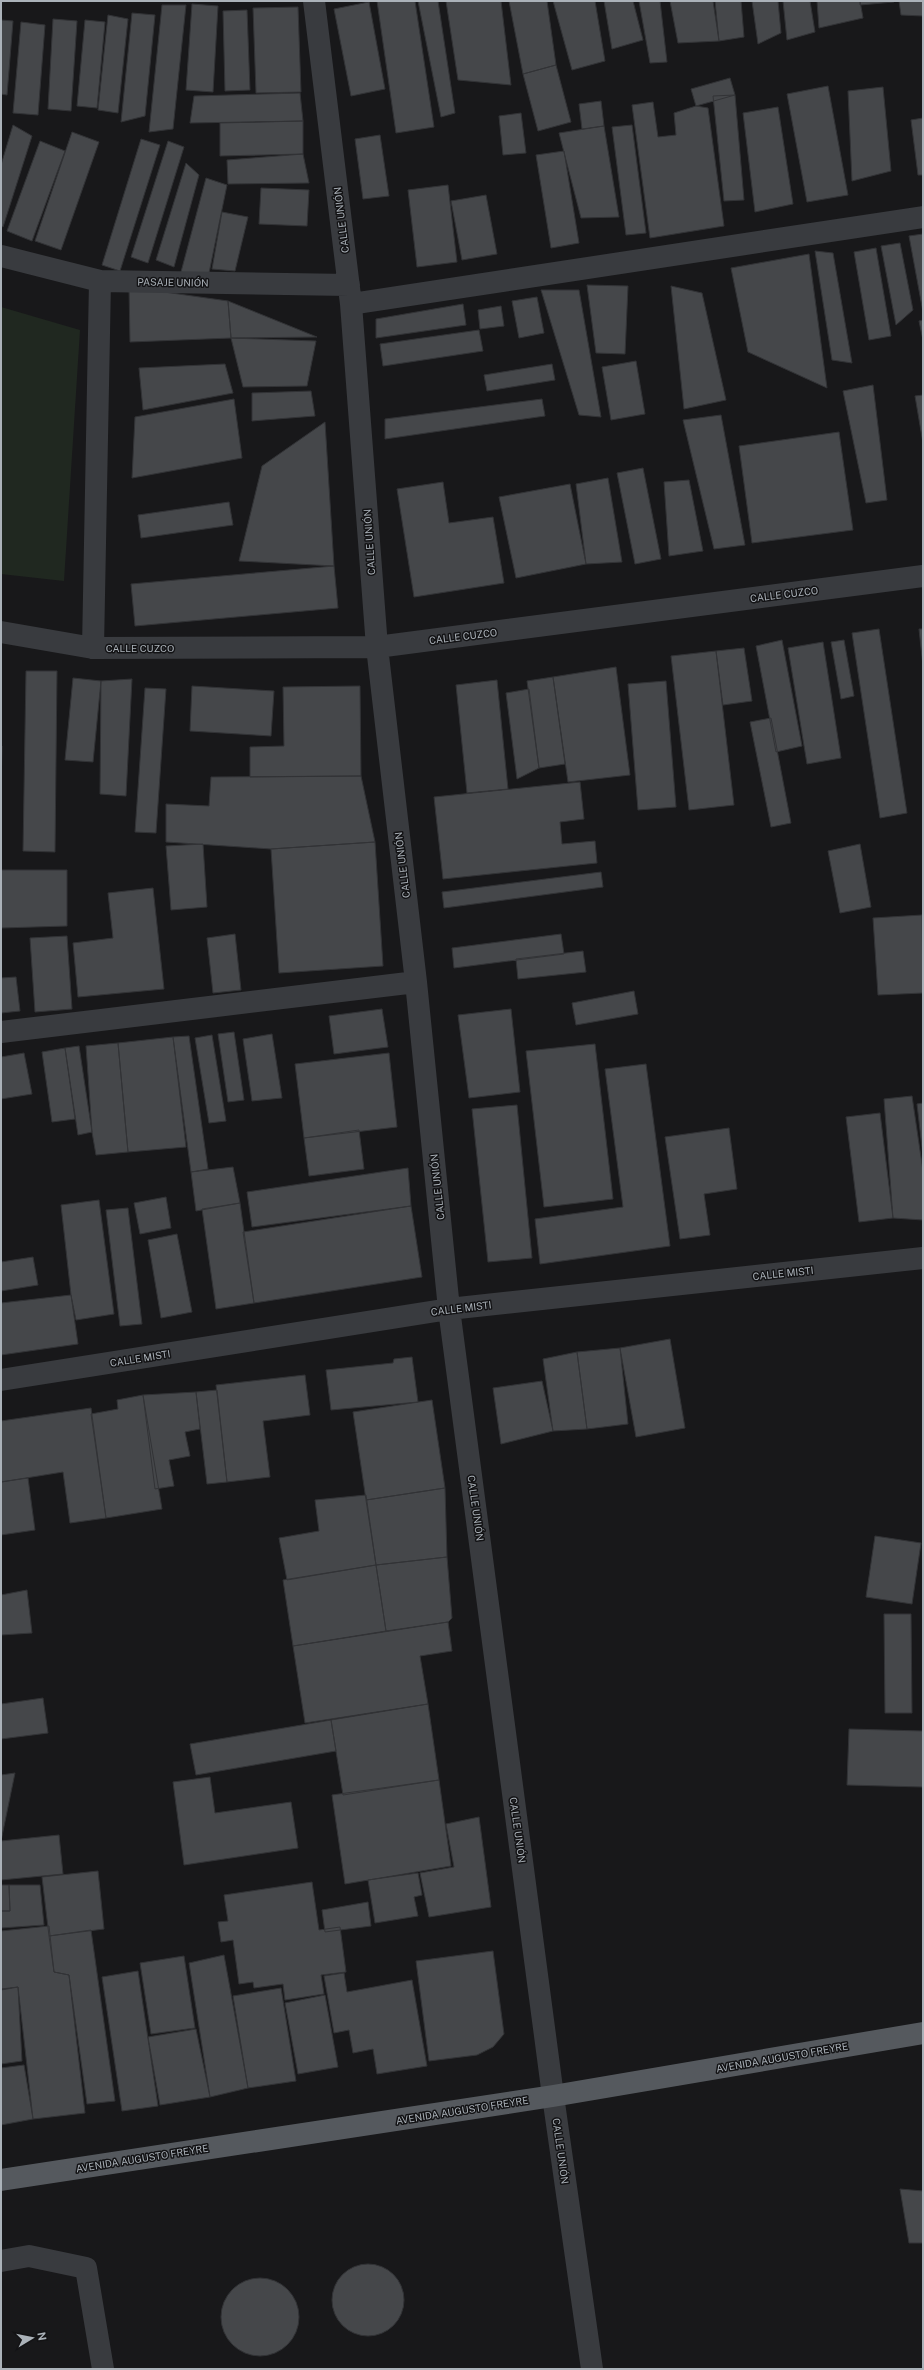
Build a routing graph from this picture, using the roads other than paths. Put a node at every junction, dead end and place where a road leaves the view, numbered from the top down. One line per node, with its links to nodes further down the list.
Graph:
1 (314, 1): 5 (street, CALLE UNIÓN)
2 (923, 216): 5 (street, PASAJE UNIÓN)
3 (1, 256): 4 (street, PASAJE UNIÓN)
4 (100, 281): 5 (street, PASAJE UNIÓN); 8 (street)
5 (350, 295): 9 (street, CALLE UNIÓN)
6 (923, 576): 9 (street, CALLE CUZCO)
7 (1, 632): 8 (street, CALLE CUZCO)
8 (93, 648): 9 (street, CALLE CUZCO)
9 (377, 648): 10 (street, CALLE UNIÓN)
10 (416, 982): 11 (street); 13 (street, CALLE UNIÓN)
11 (1, 1032)
12 (923, 1258): 13 (street, CALLE MISTI)
13 (449, 1308): 14 (street, CALLE MISTI); 16 (street, CALLE UNIÓN)
14 (1, 1380)
15 (923, 2034): 16 (main road, AVENIDA AUGUSTO FREYRE)
16 (553, 2096): 17 (main road, AVENIDA AUGUSTO FREYRE); 20 (street, CALLE UNIÓN)
17 (1, 2180)
18 (1, 2261): 19 (street)
19 (103, 2369)
20 (592, 2369)

